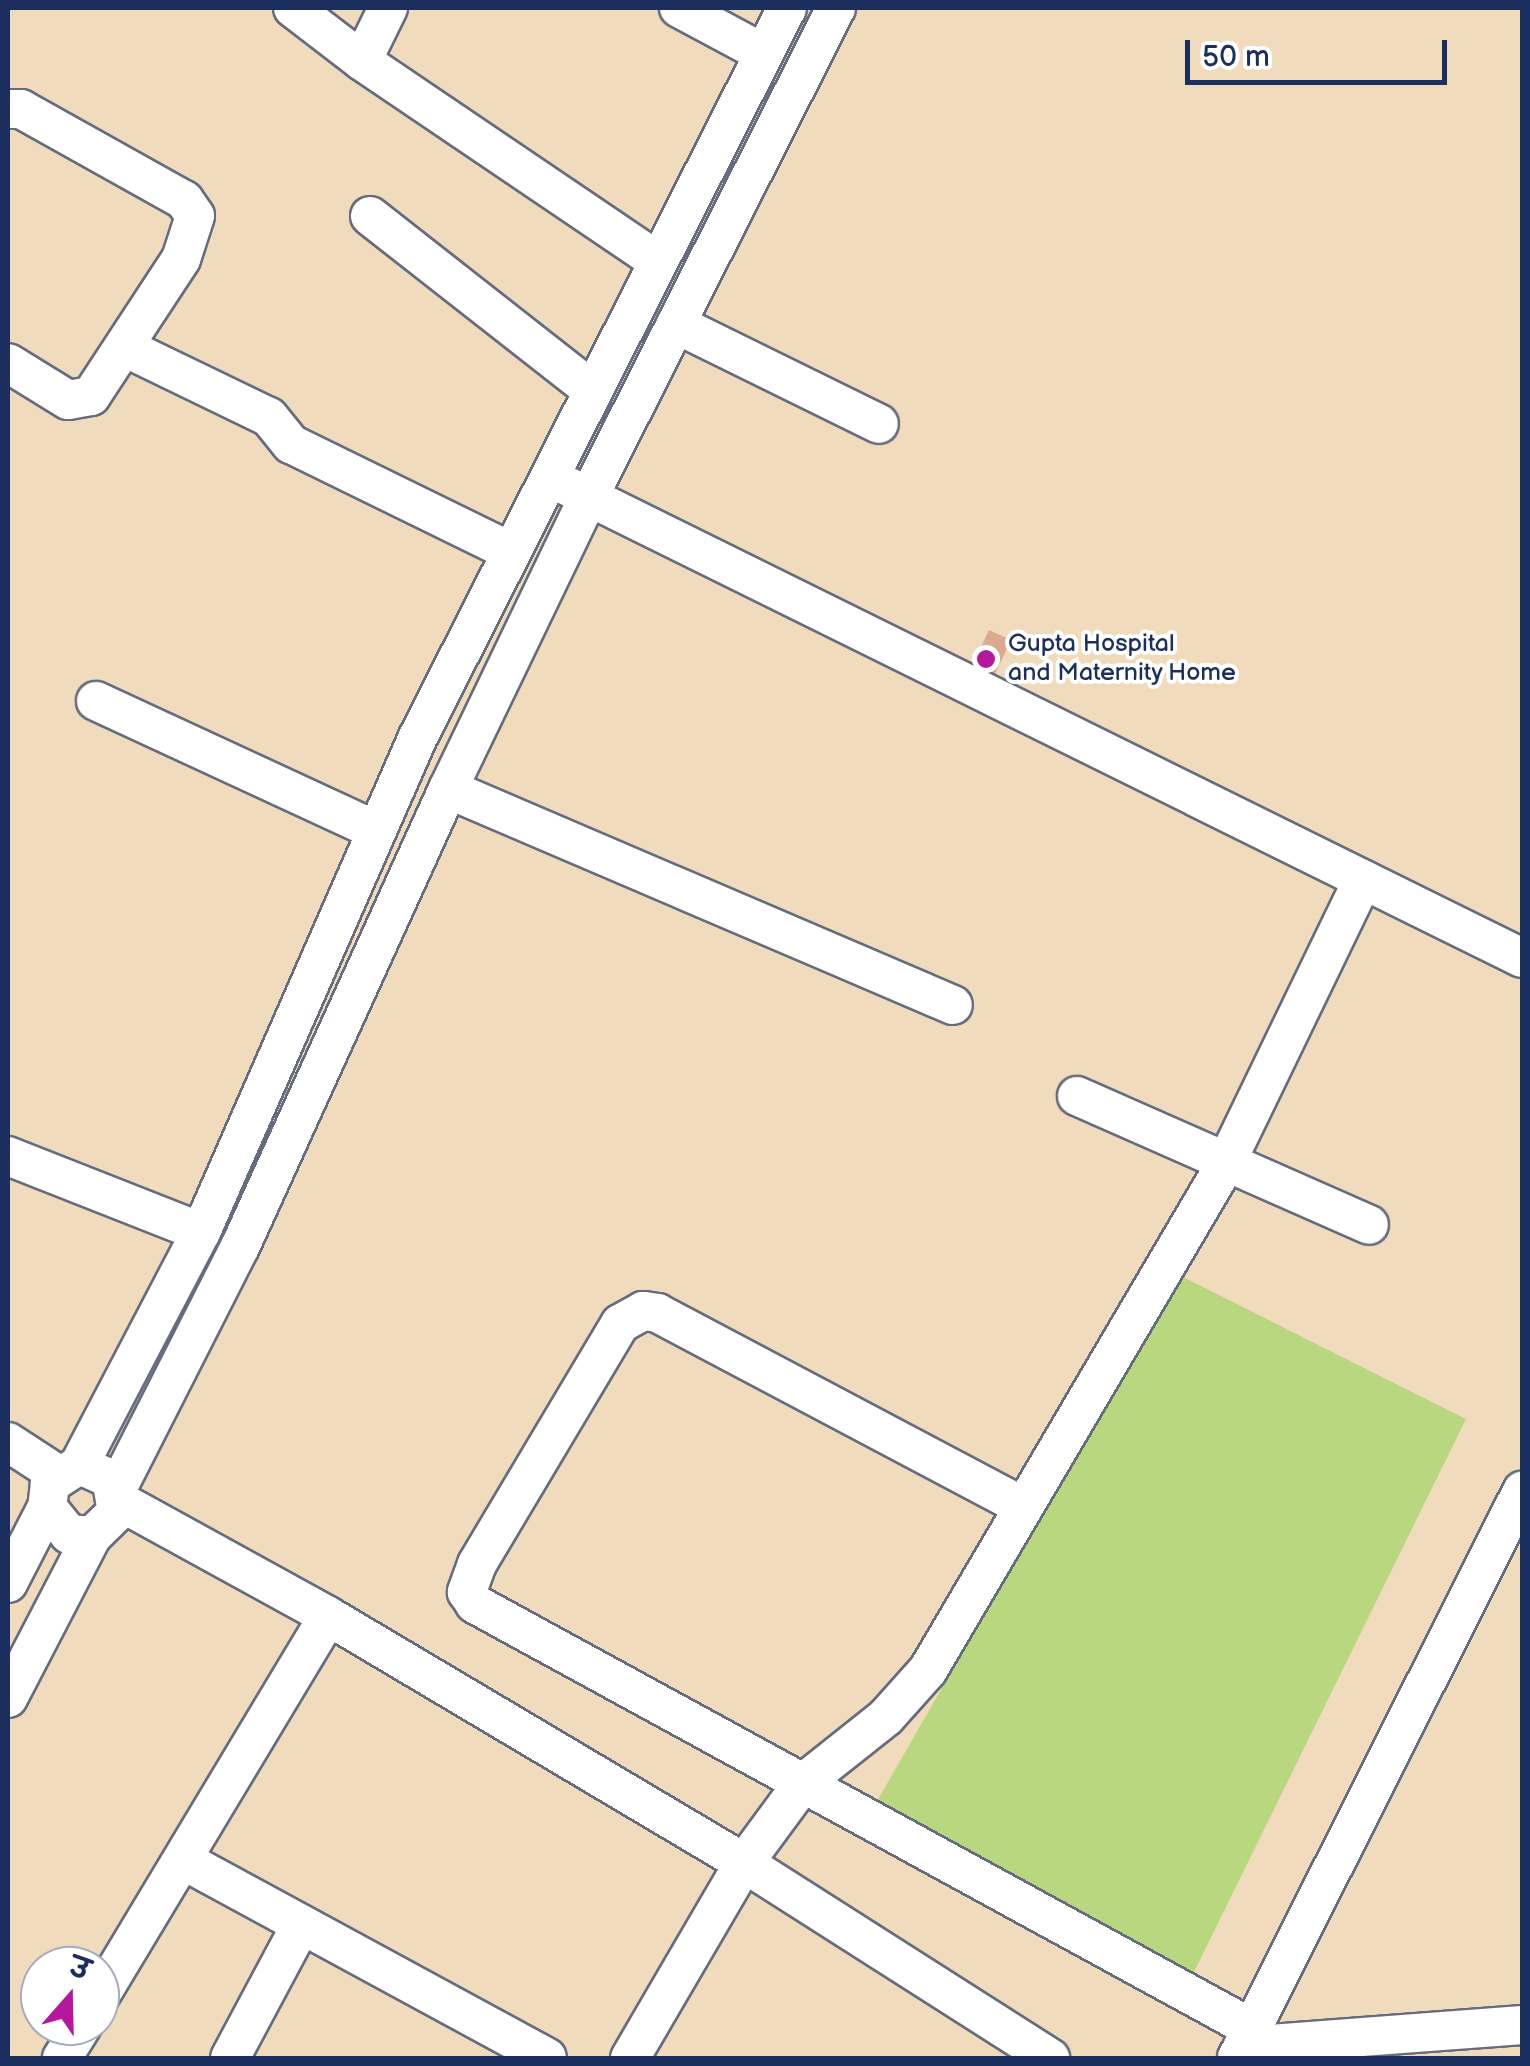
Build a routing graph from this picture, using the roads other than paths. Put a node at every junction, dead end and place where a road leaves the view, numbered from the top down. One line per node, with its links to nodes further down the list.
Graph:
1 (293, 8): 7 (street)
2 (388, 8): 7 (street)
3 (679, 8): 6 (street)
4 (786, 8): 6 (street)
5 (836, 8): 11 (street)
6 (763, 53): 10 (street)
7 (362, 61): 10 (street)
8 (8, 109): 12 (street)
9 (370, 216): 14 (street)
10 (657, 261): 14 (street)
11 (676, 324): 15 (street); 17 (street)
12 (124, 347): 13 (street); 18 (street)
13 (8, 363)
14 (592, 389): 16 (street)
15 (879, 424)
16 (547, 476): 17 (street); 18 (street)
17 (589, 496): 20 (street); 22 (street)
18 (511, 552): 21 (street)
19 (96, 700): 21 (street)
20 (448, 789): 24 (street); 33 (street)
21 (373, 829): 29 (street)
22 (1363, 880): 23 (street); 27 (street)
23 (1522, 958)
24 (953, 1006)
25 (1077, 1096): 27 (street)
26 (8, 1156): 29 (street)
27 (1225, 1165): 28 (street); 34 (street)
28 (1368, 1225)
29 (201, 1232): 31 (street)
30 (8, 1442): 31 (street)
31 (61, 1482): 33 (street); 35 (street); 37 (street)
32 (1522, 1491): 36 (street)
33 (118, 1495): 35 (street); 38 (street)
34 (1022, 1506): 40 (street); 40 (street)
35 (92, 1536): 39 (street)
36 (1508, 1547): 46 (street)
37 (8, 1583)
38 (328, 1616): 41 (street); 42 (street)
39 (8, 1698)
40 (802, 1784): 42 (street); 46 (street)
41 (183, 1860): 43 (street); 44 (street)
42 (744, 1863): 50 (street); 51 (street)
43 (302, 1924): 48 (street); 49 (street)
44 (120, 1963)
45 (1522, 2025): 47 (street)
46 (1244, 2045): 47 (street)
47 (1349, 2048)
48 (230, 2058)
49 (546, 2058)
50 (630, 2058)
51 (1050, 2058)

